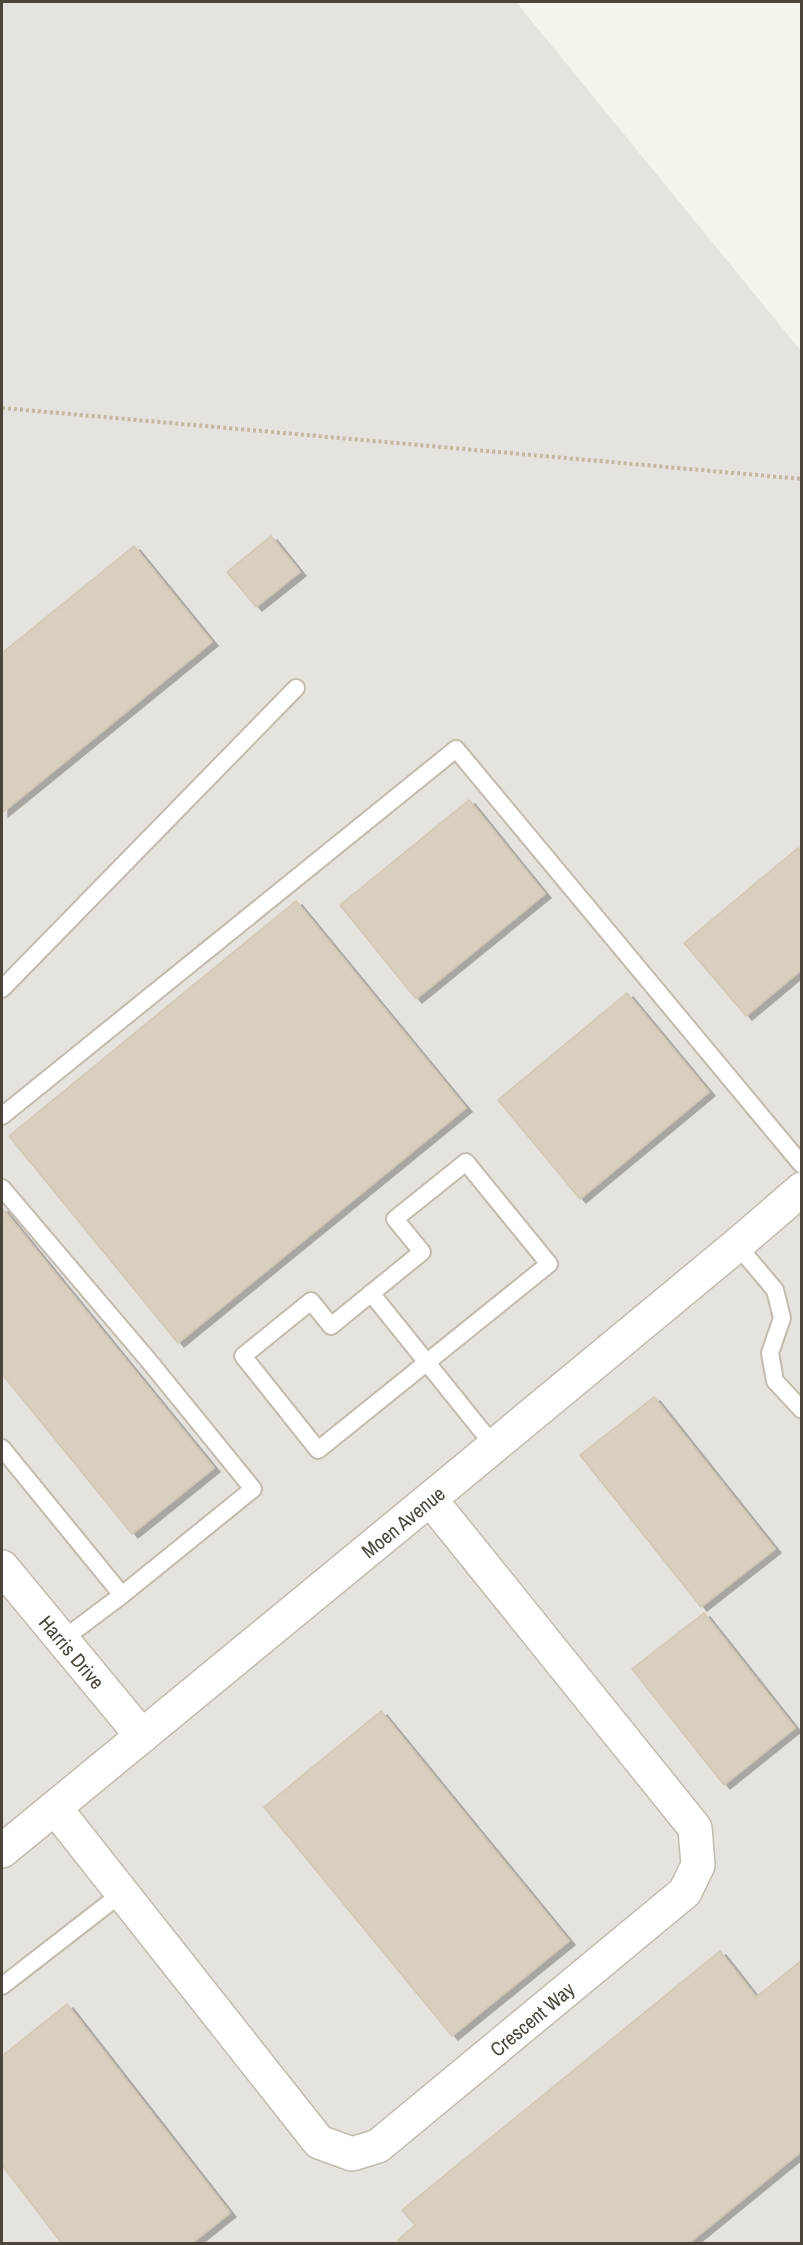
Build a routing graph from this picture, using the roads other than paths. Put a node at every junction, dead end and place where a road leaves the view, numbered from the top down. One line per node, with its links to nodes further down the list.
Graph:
1 (296, 688): 2 (lane)
2 (2, 989)
3 (2, 1116): 4 (lane)
4 (801, 1165)
5 (2, 1188): 15 (lane)
6 (801, 1189): 7 (street, Moen Avenue)
7 (737, 1245): 10 (lane); 11 (street, Moen Avenue)
8 (371, 1293): 9 (lane); 9 (lane); 9 (lane)
9 (425, 1363): 11 (lane)
10 (801, 1410)
11 (494, 1446): 13 (street, Moen Avenue)
12 (2, 1448): 15 (lane)
13 (430, 1499): 17 (street, Moen Avenue); 20 (street, Crescent Way)
14 (6, 1581): 16 (street, Harris Drive)
15 (122, 1595): 16 (lane)
16 (62, 1640): 17 (street, Harris Drive)
17 (142, 1736): 18 (street, Moen Avenue)
18 (55, 1808): 19 (street, Moen Avenue); 20 (street, Crescent Way)
19 (5, 1840)
20 (122, 1893): 21 (lane)
21 (2, 1986)

